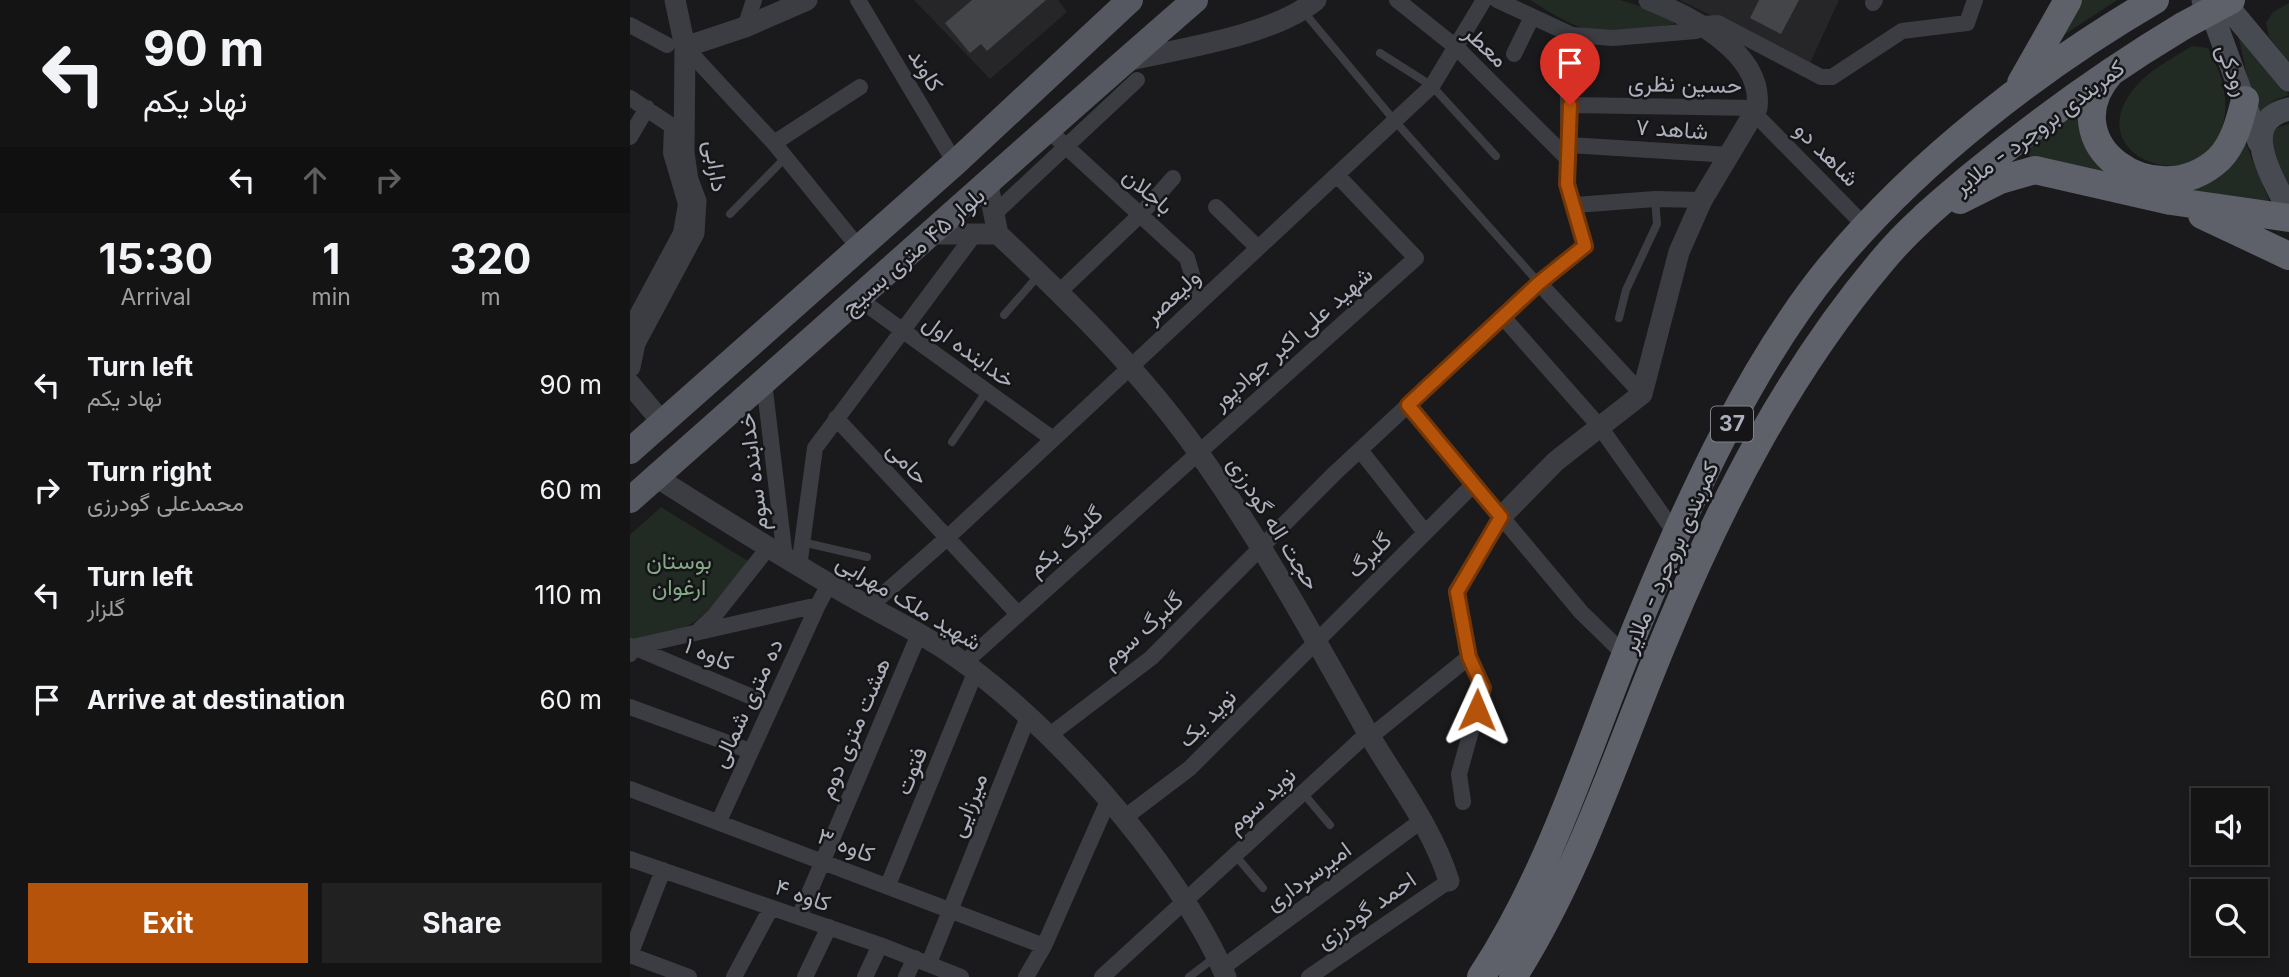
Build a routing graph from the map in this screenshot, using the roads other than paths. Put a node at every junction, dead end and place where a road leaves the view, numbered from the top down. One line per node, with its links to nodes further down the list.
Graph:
1 (675, 0): 22 (street, دارابی)
2 (754, 0): 20 (street)
3 (807, 0): 20 (street)
4 (858, 0): 48 (street, کاوند)
5 (1130, 0): 48 (main road, بلوار ۴۵ متری بسیج)
6 (1195, 0): 27 (main road, بلوار ۴۵ متری بسیج)
7 (1397, 0): 23 (street, معطر)
8 (1484, 0): 23 (street, ولیعصر)
9 (1497, 0): 17 (street)
10 (1649, 0): 18 (street)
11 (1975, 0): 18 (street)
12 (2068, 0): 31 (highway)
13 (2155, 0): 31 (highway, کمربندی بروجرد - ملایر / 37)
14 (2203, 0): 33 (main road, رودکی)
15 (2229, 0): 26 (highway, کمربندی بروجرد - ملایر / 37, bridge); 28 (main road, رودکی)
16 (1310, 5): 27 (street); 39 (lane)
17 (1532, 17): 21 (street); 25 (street)
18 (1703, 24): 21 (street); 37 (street)
19 (630, 25): 22 (street)
20 (745, 27): 22 (street)
21 (1572, 35): 34 (street)
22 (676, 46): 42 (street); 78 (street, دارابی)
23 (1457, 48): 29 (street, ولیعصر); 44 (street, معطر)
24 (1380, 53): 29 (lane)
25 (1514, 54)
26 (2114, 68): 33 (highway); 60 (highway, کمربندی بروجرد - ملایر / 37)
27 (1130, 71): 41 (main road, بلوار ۴۵ متری بسیج)
28 (2289, 80)
29 (1432, 86): 39 (street, ولیعصر); 46 (lane)
30 (860, 87): 42 (street)
31 (2015, 93): 63 (highway, کمربندی بروجرد - ملایر / 37)
32 (630, 98): 35 (street)
33 (2245, 100): 43 (main road, رودکی)
34 (1570, 105): 37 (street, حسین نظری); 44 (street)
35 (647, 108): 38 (street); 40 (street); 78 (street)
36 (2289, 110): 43 (main road)
37 (1756, 111): 45 (street); 63 (street, شاهد دو)
38 (630, 118)
39 (1394, 120): 49 (street, ولیعصر); 70 (lane)
40 (630, 137)
41 (1055, 138): 51 (main road, بلوار ۴۵ متری بسیج); 59 (street, باجلان); 62 (street)
42 (775, 142): 47 (street)
43 (2259, 142): 57 (main road, رودکی)
44 (1569, 153): 45 (street, شاهد ۷); 55 (street)
45 (1730, 155): 53 (street)
46 (1496, 156)
47 (786, 157): 58 (lane); 66 (street)
48 (955, 163): 66 (main road, بلوار ۴۵ متری بسیج)
49 (1337, 175): 67 (street, ولیعصر); 93 (street, شهید علی اکبر جوادپور)
50 (1173, 178): 59 (street)
51 (988, 185): 62 (street); 64 (main road, بلوار ۴۵ متری بسیج)
52 (1655, 199): 53 (street); 55 (street); 76 (lane)
53 (1702, 200): 84 (street)
54 (2171, 201): 60 (highway); 61 (highway); 68 (highway)
55 (1575, 205): 70 (street, گلبرگ سوم)
56 (1216, 207): 67 (street)
57 (2289, 211)
58 (730, 214)
59 (1141, 214): 71 (street); 73 (street, باجلان)
60 (1926, 216): 159 (highway, کمربندی بروجرد - ملایر / 37)
61 (2289, 218)
62 (996, 224): 65 (street); 69 (street, حجت اله گودرزی)
63 (1866, 226): 99 (highway, کمربندی بروجرد - ملایر / 37)
64 (931, 234): 65 (street); 72 (main road, بلوار ۴۵ متری بسیج)
65 (974, 235): 77 (street)
66 (859, 248): 87 (main road, بلوار ۴۵ متری بسیج)
67 (1258, 248): 73 (street, ولیعصر)
68 (2289, 256)
69 (1040, 274): 71 (street, حجت اله گودرزی); 74 (lane)
70 (1539, 283): 75 (street, گلبرگ سوم); 84 (street)
71 (1058, 293): 80 (street, حجت اله گودرزی)
72 (859, 299): 77 (street, خدابنده اول); 81 (main road, بلوار ۴۵ متری بسیج)
73 (1200, 302): 80 (street, ولیعصر)
74 (1004, 315)
75 (1503, 317): 85 (street, گلبرگ سوم); 88 (street)
76 (1619, 318)
77 (901, 330): 83 (street, خدابنده اول); 86 (street)
78 (632, 336): 79 (street, دارابی)
79 (630, 367)
80 (1130, 367): 89 (street, ولیعصر); 93 (street, حجت اله گودرزی)
81 (764, 382): 94 (main road, بلوار ۴۵ متری بسیج); 103 (street, خدابنده سوم)
82 (630, 384): 87 (street)
83 (986, 392): 89 (street, خدابنده اول); 90 (lane)
84 (1642, 394): 88 (street)
85 (1408, 405): 91 (street, گلبرگ سوم); 95 (street)
86 (836, 418): 100 (street, حامی); 101 (street)
87 (662, 422): 92 (main road, بلوار ۴۵ متری بسیج)
88 (1601, 427): 97 (street); 99 (street)
89 (1053, 439): 100 (street, ولیعصر)
90 (952, 442)
91 (1360, 450): 98 (street); 102 (street, گلبرگ سوم)
92 (630, 451)
93 (1198, 451): 102 (street, حجت اله گودرزی); 108 (street, گلبرگ یکم)
94 (656, 477): 96 (main road, بلوار ۴۵ متری بسیج); 103 (street, شهید ملک مهرابی)
95 (1474, 484): 97 (street); 98 (street)
96 (630, 500)
97 (1501, 517): 113 (street); 114 (street)
98 (1424, 531): 111 (street, گلبرگ)
99 (1676, 534): 113 (highway, کمربندی بروجرد - ملایر / 37)
100 (947, 538): 107 (street, ولیعصر); 108 (street, حامی)
101 (803, 542): 103 (street); 104 (lane)
102 (1259, 549): 111 (street, حجت اله گودرزی); 120 (street, گلبرگ سوم)
103 (784, 557): 105 (street, شهید ملک مهرابی); 109 (street)
104 (867, 557)
105 (829, 584): 106 (street, ده متری شمالی); 107 (street, شهید ملک مهرابی)
106 (818, 605): 109 (street); 116 (street, ده متری شمالی)
107 (869, 607): 110 (street, شهید ملک مهرابی)
108 (1018, 614): 115 (street, گلبرگ یکم)
109 (698, 631): 112 (street)
110 (919, 634): 115 (street, شهید ملک مهرابی); 132 (street, هشت متری دوم)
111 (1316, 640): 119 (street, حجت اله گودرزی); 126 (street, نوید یک)
112 (631, 649): 116 (street, کاوه ۱)
113 (1625, 655): 158 (highway, کمربندی بروجرد - ملایر / 37)
114 (1469, 657): 119 (street, نوید سوم); 125 (street)
115 (969, 669): 118 (street, شهید ملک مهرابی); 135 (street, فتوت)
116 (771, 705): 121 (street, ده متری شمالی)
117 (630, 706): 121 (street)
118 (1028, 717): 120 (street, شهید ملک مهرابی); 139 (street, میرزایی)
119 (1369, 735): 123 (street, نوید سوم); 128 (street, حجت اله گودرزی)
120 (1048, 737): 124 (street, شهید ملک مهرابی)
121 (750, 751): 127 (street, ده متری شمالی)
122 (630, 789): 127 (street, کاوه ۳)
123 (1303, 793): 129 (lane); 130 (street, نوید سوم)
124 (1108, 801): 126 (street, شهید ملک مهرابی); 143 (street)
125 (1463, 802)
126 (1124, 818): 137 (street, شهید ملک مهرابی)
127 (719, 821): 132 (street, کاوه ۳)
128 (1421, 821): 134 (street, حجت اله گودرزی); 146 (street, امیرسرداری)
129 (1330, 825)
130 (1235, 855): 136 (lane); 137 (street, نوید سوم)
131 (630, 859): 133 (street, کاوه ۴)
132 (823, 860): 135 (street, کاوه ۳); 140 (street, هشت متری دوم)
133 (663, 870): 138 (street, کاوه ۴); 144 (street)
134 (1449, 881): 157 (street, احمد گودرزی)
135 (888, 885): 139 (street, کاوه ۳)
136 (1263, 888)
137 (1185, 900): 146 (street, شهید ملک مهرابی); 155 (street, نوید سوم)
138 (771, 908): 140 (street, کاوه ۴); 149 (street)
139 (951, 910): 143 (street, کاوه ۳); 145 (street, میرزایی)
140 (799, 917): 141 (street, کاوه ۴)
141 (829, 928): 142 (street, کاوه ۴); 150 (street)
142 (880, 945): 145 (street, کاوه ۴); 151 (street)
143 (1044, 946): 154 (street)
144 (630, 955): 147 (street)
145 (922, 960): 152 (street, میرزایی); 153 (street, کاوه ۴)
146 (1222, 967): 156 (lane)
147 (662, 972): 148 (street)
148 (689, 977)
149 (734, 977)
150 (805, 977)
151 (865, 977)
152 (906, 977)
153 (961, 977)
154 (1026, 977)
155 (1102, 977)
156 (1189, 977)
157 (1309, 977)
158 (1481, 977)
159 (1513, 977)

